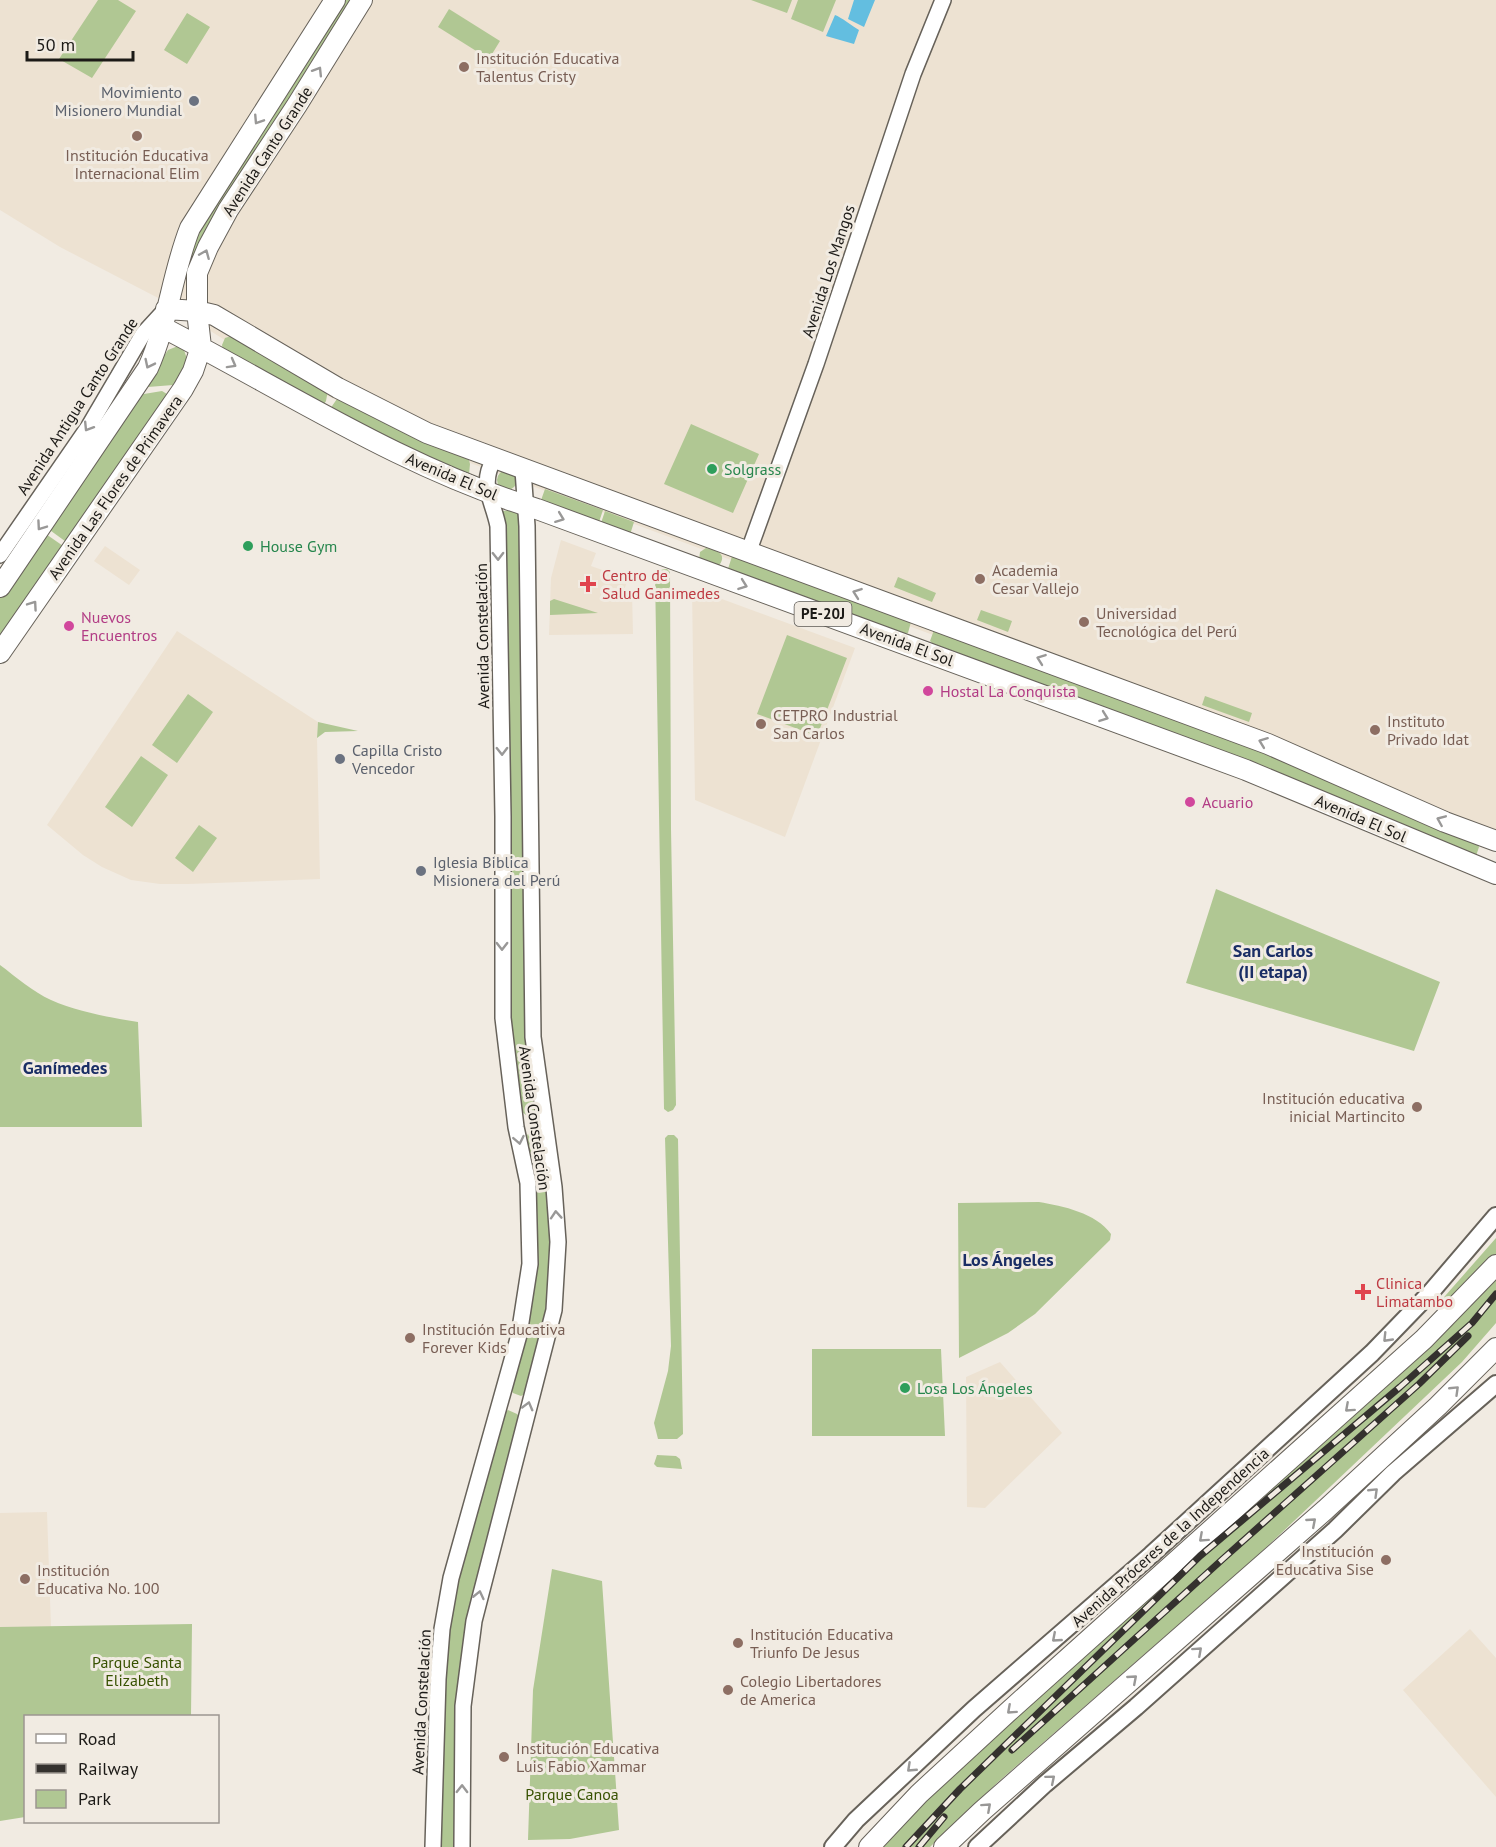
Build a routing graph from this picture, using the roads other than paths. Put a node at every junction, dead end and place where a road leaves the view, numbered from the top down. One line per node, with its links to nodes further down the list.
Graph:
1 (335, 0): 5 (main road, Avenida Canto Grande, one-way to 5)
2 (362, 0): 4 (main road, Avenida Canto Grande, one-way to 2)
3 (943, 0): 11 (street, Avenida Los Mangos)
4 (197, 311): 5 (main road, Avenida El Sol / PE-20J); 6 (main road, Avenida Las Flores de Primavera); 7 (main road, Avenida El Sol / PE-20J)
5 (164, 318): 6 (main road, Avenida El Sol / PE-20J); 12 (street, Avenida Antigua Canto Grande, one-way to 12); 13 (main road, one-way to 13)
6 (201, 347): 9 (main road, Avenida El Sol / PE-20J, one-way to 9); 14 (main road, Avenida Las Flores de Primavera, one-way to 6)
7 (494, 459): 8 (main road, Avenida El Sol / PE-20J); 9 (street, Avenida Constelación)
8 (523, 470): 10 (street, Avenida Constelación); 11 (main road, Avenida El Sol / PE-20J)
9 (488, 492): 10 (main road, Avenida El Sol / PE-20J); 21 (street, Avenida Constelación, one-way to 21)
10 (526, 505): 16 (main road, Avenida El Sol / PE-20J, one-way to 16); 22 (street, Avenida Constelación, one-way to 10)
11 (748, 553): 15 (main road, Avenida El Sol / PE-20J, one-way to 11)
12 (0, 555)
13 (0, 587)
14 (0, 653)
15 (1496, 841)
16 (1496, 873)
17 (1496, 1216): 23 (main road, Avenida Próceres de la Independencia, one-way to 23)
18 (1496, 1265): 24 (main road, Avenida Próceres de la Independencia, one-way to 24)
19 (1496, 1348): 25 (main road, one-way to 19)
20 (1496, 1384): 26 (main road, one-way to 20)
21 (433, 1847)
22 (462, 1847)
23 (833, 1847)
24 (870, 1847)
25 (944, 1847)
26 (977, 1847)

